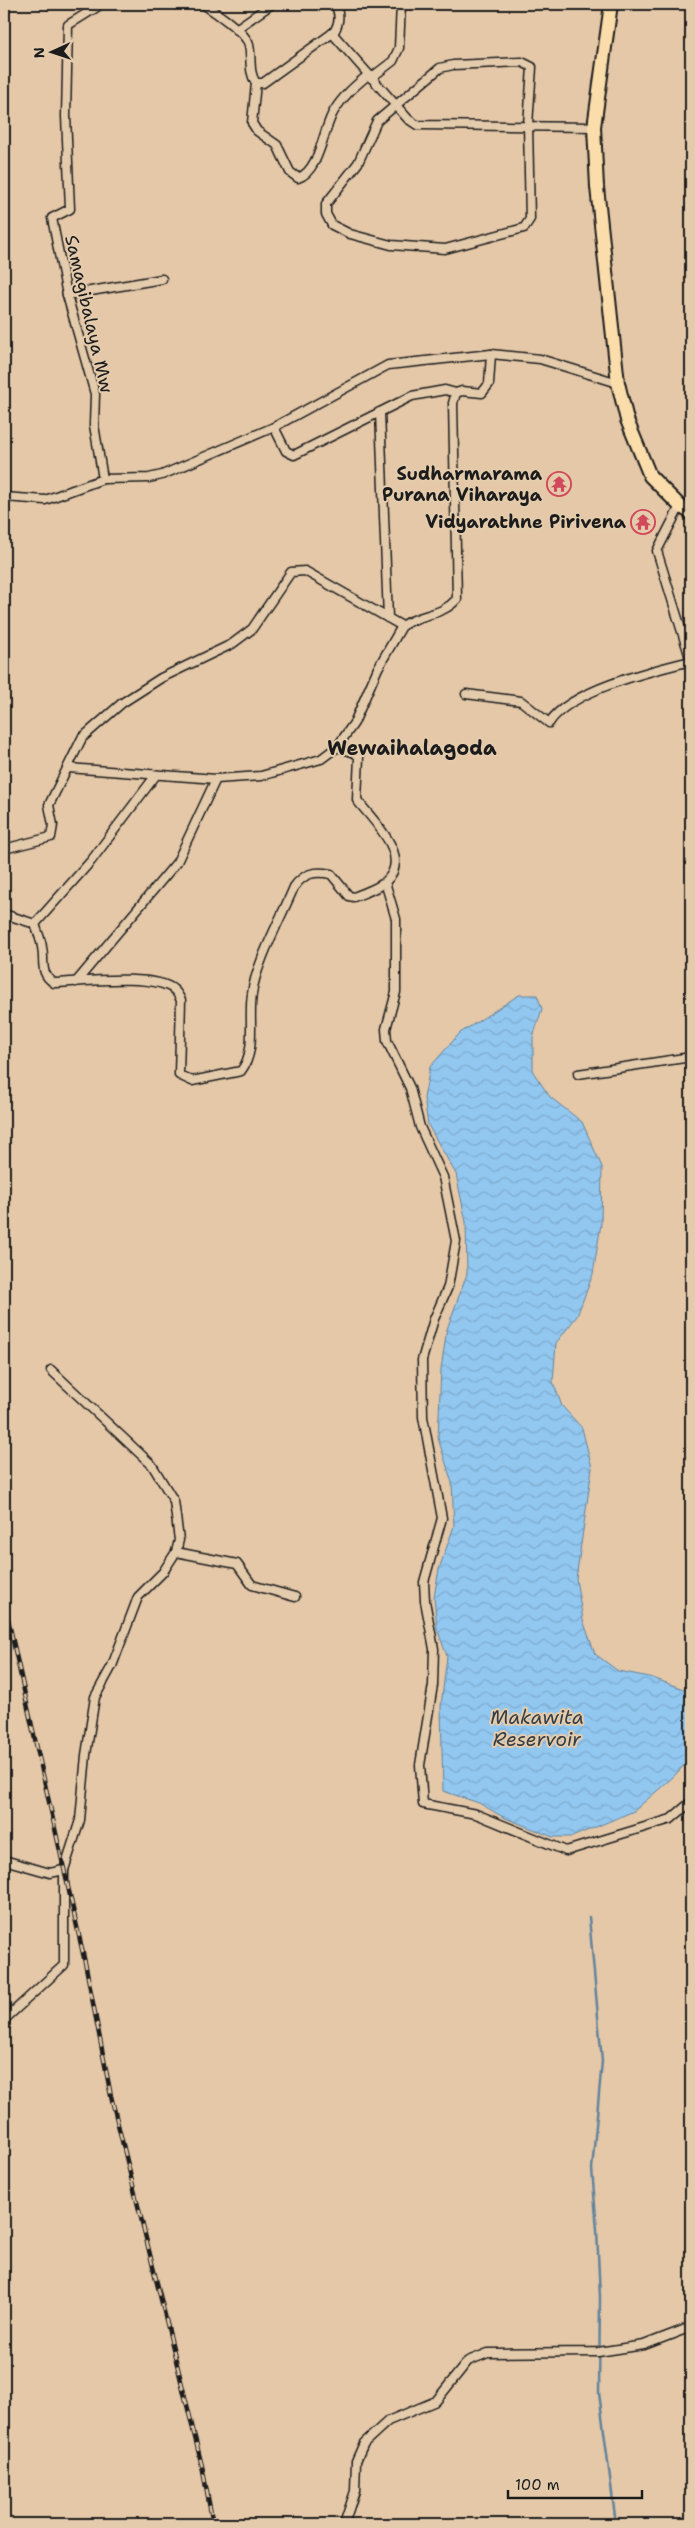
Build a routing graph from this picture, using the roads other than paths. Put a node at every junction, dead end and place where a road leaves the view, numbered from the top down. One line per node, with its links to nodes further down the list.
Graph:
1 (96, 4): 15 (street, Samagibalaya Mw)
2 (205, 4): 7 (street)
3 (272, 4): 7 (street)
4 (335, 4): 8 (street)
5 (402, 4): 9 (street)
6 (611, 4): 13 (main road)
7 (236, 29): 10 (street)
8 (332, 33): 9 (street); 10 (street)
9 (370, 76): 10 (street); 11 (street)
10 (256, 83)
11 (395, 104): 12 (street); 12 (street); 12 (street)
12 (528, 125): 13 (street)
13 (594, 127): 17 (main road)
14 (162, 279): 15 (street)
15 (67, 295): 21 (street, Samagibalaya Mw)
16 (491, 354): 17 (street); 18 (street); 20 (street)
17 (618, 383): 23 (main road)
18 (456, 393): 19 (street); 25 (street)
19 (380, 412): 20 (street); 24 (street)
20 (274, 427): 21 (street)
21 (103, 479): 22 (street)
22 (4, 497)
23 (686, 510): 26 (street)
24 (388, 618): 25 (street); 29 (street)
25 (402, 626): 28 (street)
26 (691, 661): 27 (street)
27 (466, 694)
28 (337, 747): 31 (street); 33 (street)
29 (68, 768): 30 (street); 32 (street)
30 (156, 774): 31 (street); 35 (street)
31 (216, 779): 36 (street)
32 (4, 849)
33 (385, 882): 36 (street); 42 (street)
34 (4, 914): 35 (street)
35 (35, 924): 36 (street)
36 (76, 982)
37 (691, 1057): 38 (street)
38 (578, 1074)
39 (51, 1370): 40 (street)
40 (176, 1552): 41 (street); 44 (street)
41 (295, 1597)
42 (691, 1802)
43 (4, 1860): 44 (street)
44 (64, 1870): 45 (street)
45 (4, 2020)
46 (691, 2327): 47 (street)
47 (344, 2524)

